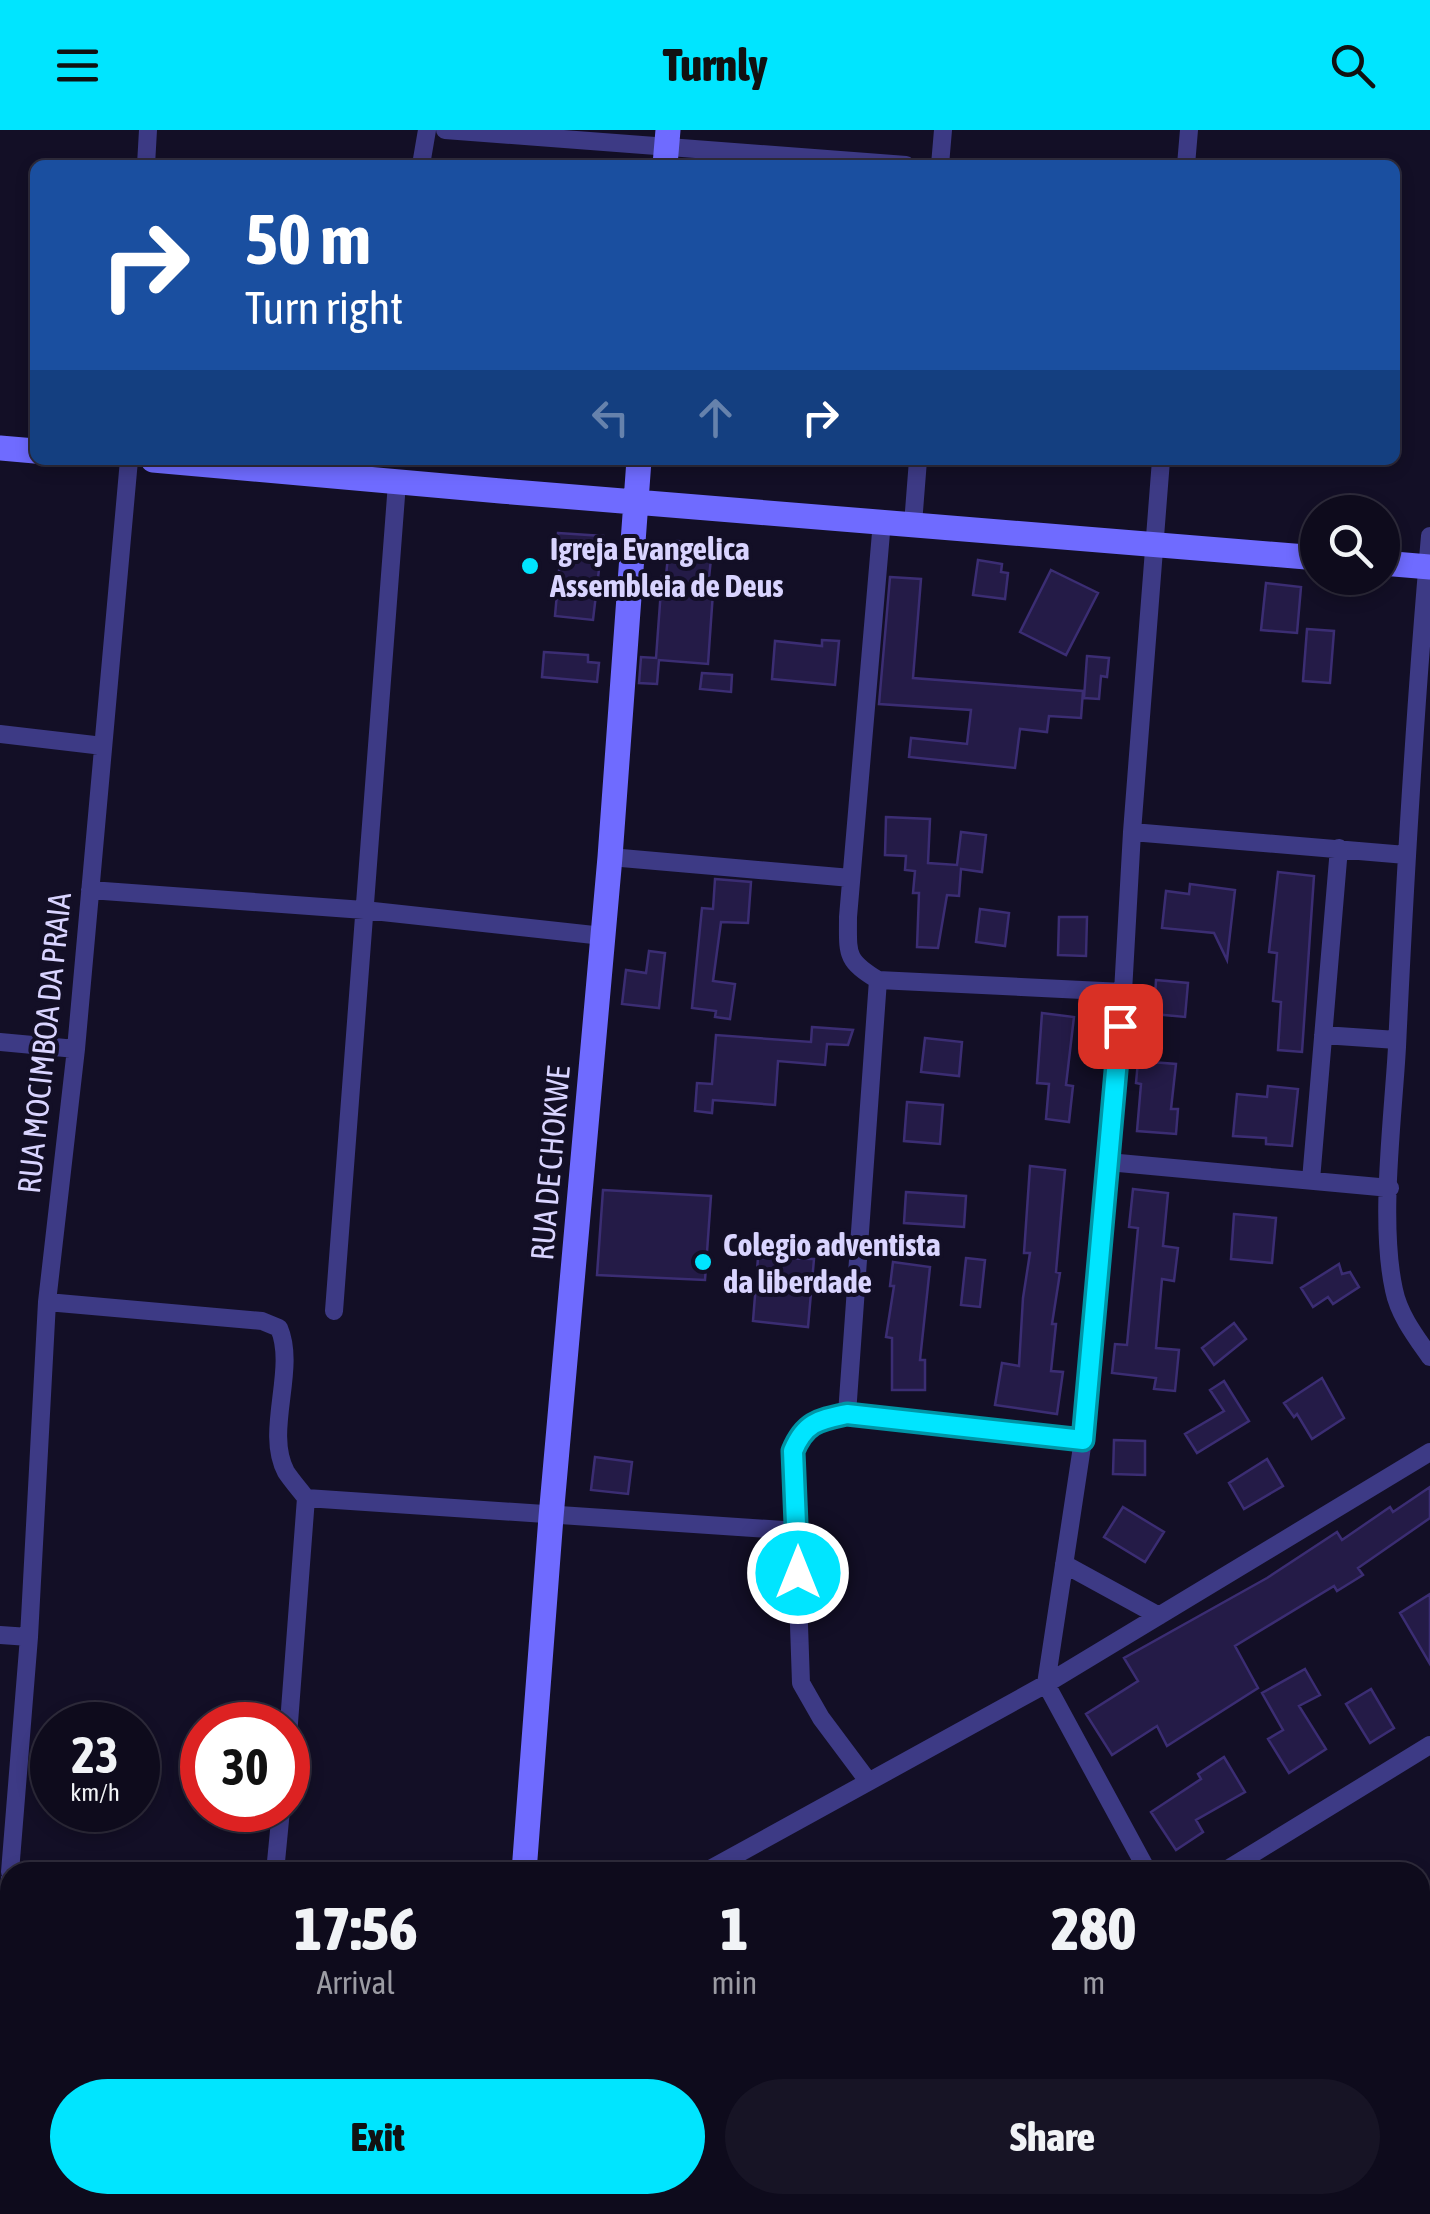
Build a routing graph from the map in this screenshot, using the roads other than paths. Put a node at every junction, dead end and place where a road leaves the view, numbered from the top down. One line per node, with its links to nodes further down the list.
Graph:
1 (148, 130): 7 (street)
2 (426, 130): 8 (street)
3 (446, 130): 6 (street)
4 (943, 130): 10 (street)
5 (1190, 130): 11 (street)
6 (667, 147): 9 (street)
7 (146, 160)
8 (421, 160)
9 (840, 160)
10 (940, 160)
11 (1187, 160)
12 (0, 448): 13 (street)
13 (30, 450)
14 (129, 465): 29 (street, RUA MOCIMBOA DA PRAIA)
15 (206, 465): 19 (street)
16 (639, 465): 20 (street, RUA DE CHOKWE)
17 (918, 465): 22 (street)
18 (1161, 465): 24 (street)
19 (397, 483): 20 (street); 36 (street)
20 (635, 504): 21 (street); 33 (street, RUA DE CHOKWE)
21 (882, 521): 22 (street); 34 (street)
22 (913, 524): 24 (street)
23 (1430, 536): 27 (street)
24 (1154, 544): 25 (street); 30 (street)
25 (1300, 556)
26 (1400, 564): 27 (street)
27 (1429, 566): 32 (street)
28 (0, 734): 29 (street)
29 (103, 746): 35 (street, RUA MOCIMBOA DA PRAIA)
30 (1132, 832): 31 (street); 39 (street)
31 (1339, 848): 32 (street); 40 (street)
32 (1406, 856): 41 (street)
33 (610, 857): 34 (street); 37 (street, RUA DE CHOKWE)
34 (851, 878): 38 (street)
35 (90, 890): 36 (street); 43 (street, RUA MOCIMBOA DA PRAIA)
36 (364, 910): 37 (street); 48 (street)
37 (603, 936): 54 (street, RUA DE CHOKWE)
38 (878, 980): 39 (street); 50 (street)
39 (1123, 992): 44 (street)
40 (1323, 1035): 41 (street); 45 (street)
41 (1397, 1040): 46 (street)
42 (0, 1042): 43 (street)
43 (76, 1049): 47 (street, RUA MOCIMBOA DA PRAIA)
44 (1108, 1162): 45 (street); 51 (street)
45 (1311, 1180): 46 (street)
46 (1390, 1188): 49 (street)
47 (47, 1302): 53 (street); 59 (street, RUA MOCIMBOA DA PRAIA)
48 (334, 1311)
49 (1430, 1357)
50 (847, 1414): 51 (street); 55 (street)
51 (1083, 1440): 56 (street)
52 (1430, 1452): 57 (street)
53 (306, 1498): 54 (street); 61 (street)
54 (551, 1517): 55 (street); 67 (street, RUA DE CHOKWE)
55 (798, 1531): 63 (street)
56 (1064, 1564): 57 (street); 60 (street)
57 (1158, 1616): 60 (street)
58 (0, 1635): 59 (street)
59 (29, 1637): 65 (street, RUA MOCIMBOA DA PRAIA)
60 (1046, 1684): 63 (street); 69 (street)
61 (291, 1702)
62 (1430, 1744): 70 (street)
63 (868, 1781): 68 (street)
64 (279, 1832): 66 (street)
65 (11, 1862)
66 (277, 1862)
67 (525, 1862)
68 (723, 1862)
69 (1143, 1862)
70 (1238, 1862)

